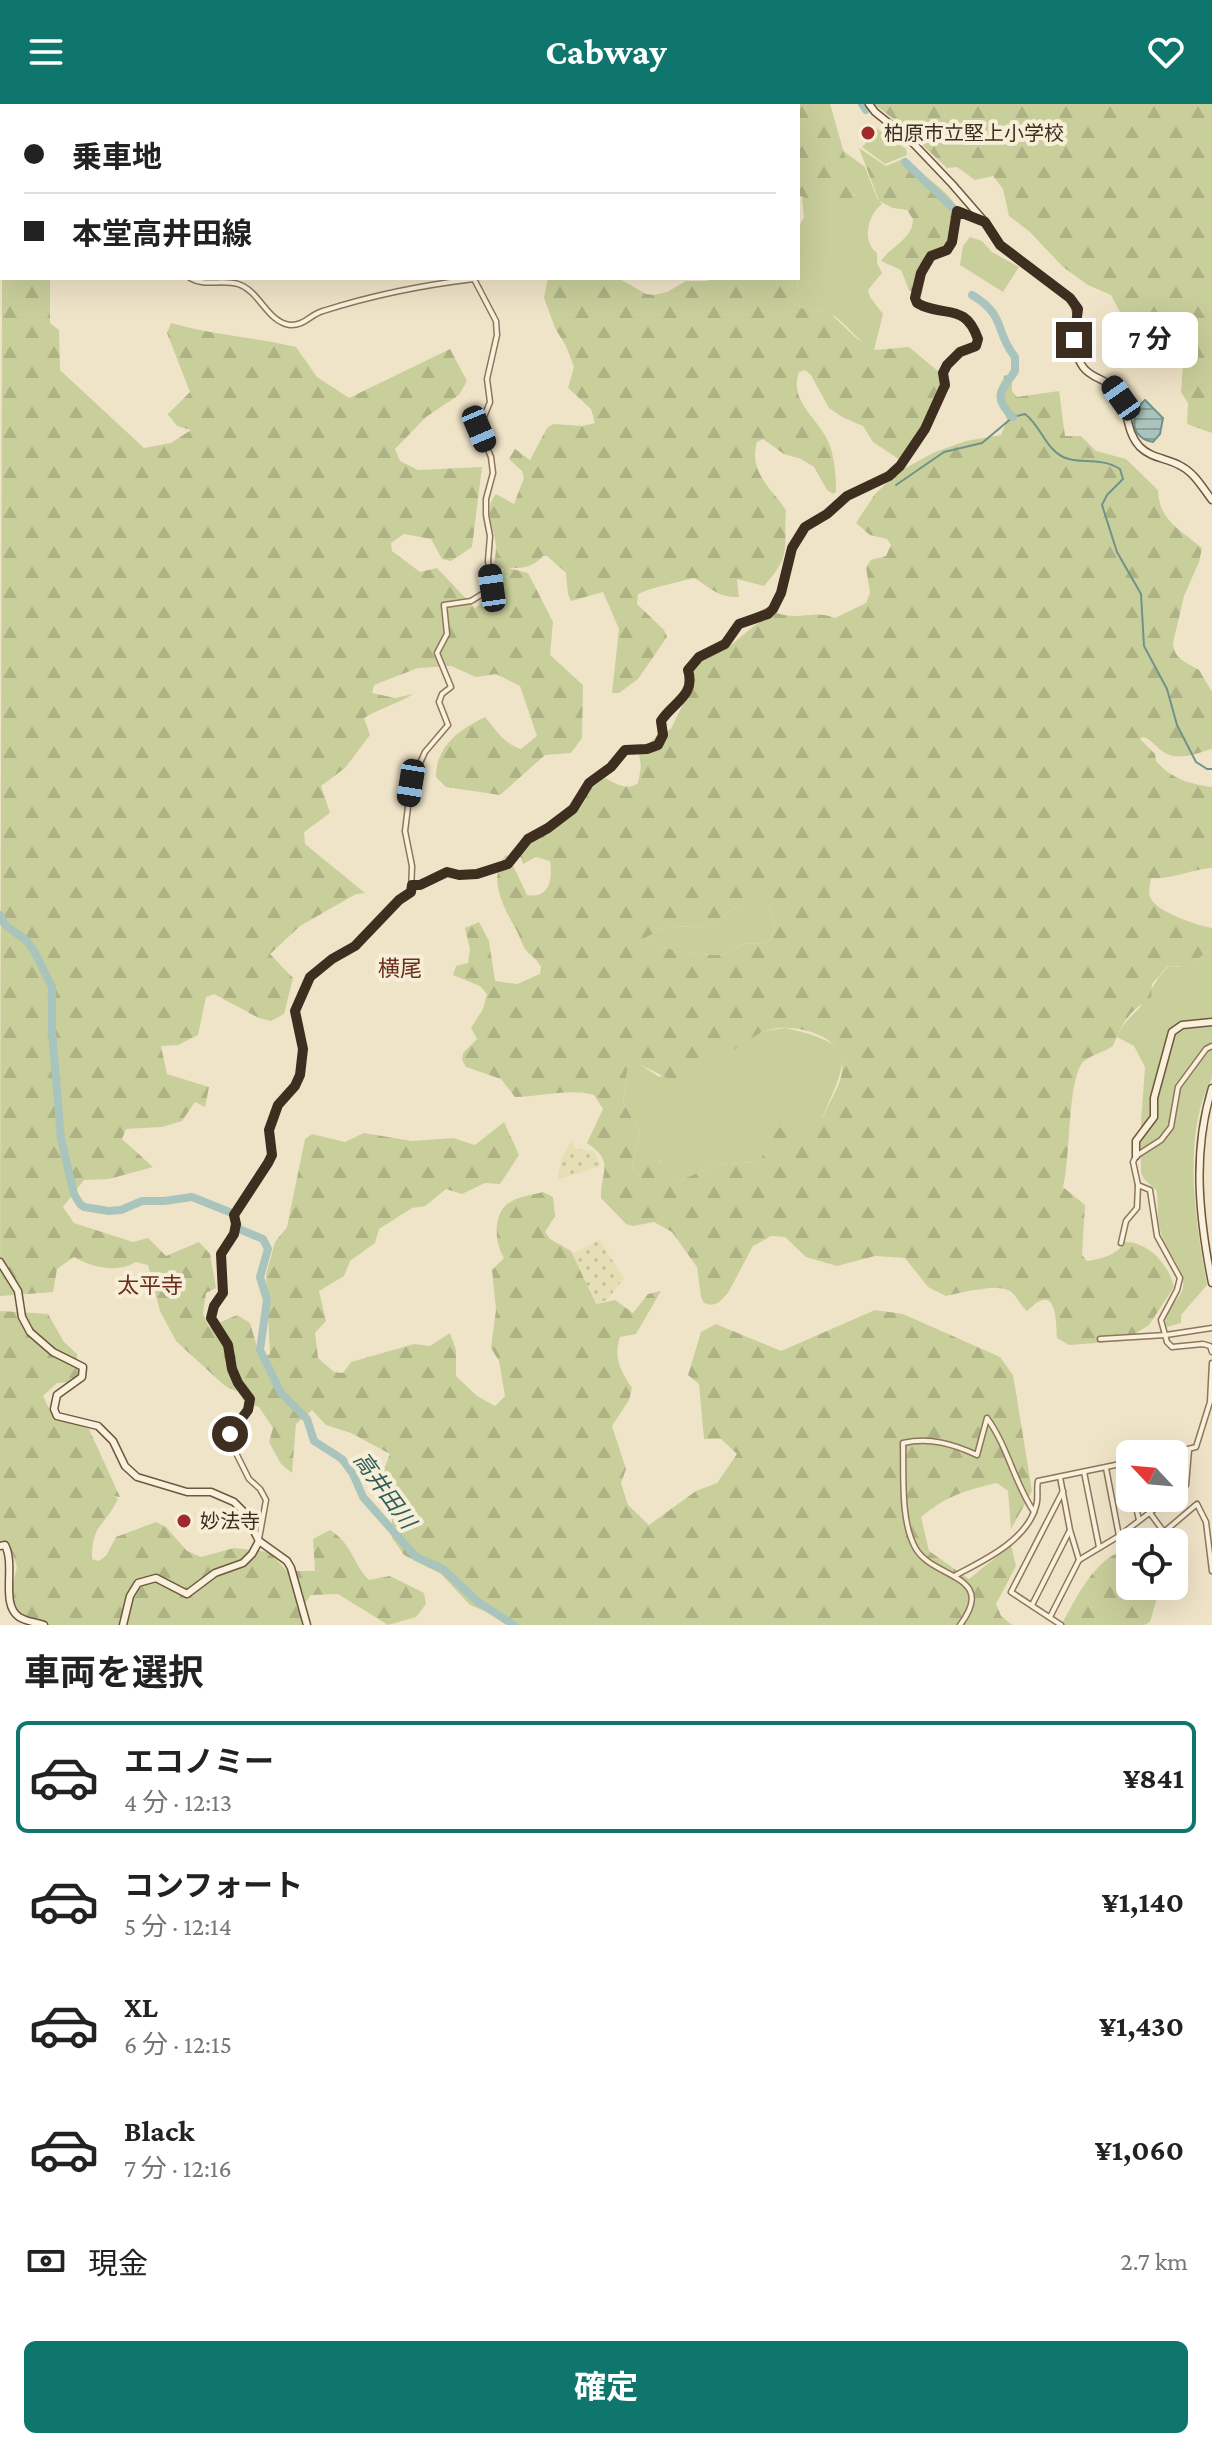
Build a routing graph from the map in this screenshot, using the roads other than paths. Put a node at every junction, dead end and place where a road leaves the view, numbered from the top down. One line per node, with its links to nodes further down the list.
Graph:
1 (869, 104): 2 (street)
2 (985, 222): 6 (street); 7 (street)
3 (193, 280): 4 (street)
4 (456, 280)
5 (476, 280): 7 (street)
6 (1212, 500)
7 (412, 885): 36 (street)
8 (1212, 1022): 11 (street)
9 (1212, 1046): 11 (street)
10 (1212, 1088): 15 (street)
11 (1136, 1156): 12 (street)
12 (1138, 1185): 13 (street); 17 (street)
13 (1121, 1243)
14 (0, 1262): 36 (street)
15 (1212, 1283)
16 (1212, 1328): 17 (street)
17 (1166, 1335): 18 (street); 19 (street)
18 (1100, 1339)
19 (1212, 1352)
20 (1212, 1363): 21 (street)
21 (1189, 1450): 22 (street)
22 (1188, 1462)
23 (1116, 1465): 24 (street)
24 (1106, 1467): 25 (street); 32 (street)
25 (1084, 1472): 26 (street); 38 (street)
26 (1060, 1477): 27 (street); 28 (street)
27 (1063, 1491): 34 (street); 42 (street)
28 (1034, 1512): 41 (street); 41 (street)
29 (1137, 1512): 31 (street)
30 (1150, 1513): 31 (street); 40 (street)
31 (1139, 1520): 33 (street)
32 (1117, 1528)
33 (1129, 1528)
34 (1070, 1530): 39 (street); 42 (street)
35 (1116, 1538): 38 (street)
36 (259, 1541): 45 (street); 46 (street)
37 (0, 1546): 44 (street)
38 (1099, 1547): 39 (street)
39 (1079, 1560): 43 (street)
40 (1212, 1571)
41 (956, 1575): 47 (street)
42 (1032, 1605): 43 (street)
43 (1050, 1617): 48 (street)
44 (44, 1625)
45 (123, 1625)
46 (307, 1625)
47 (960, 1625)
48 (1061, 1625)

